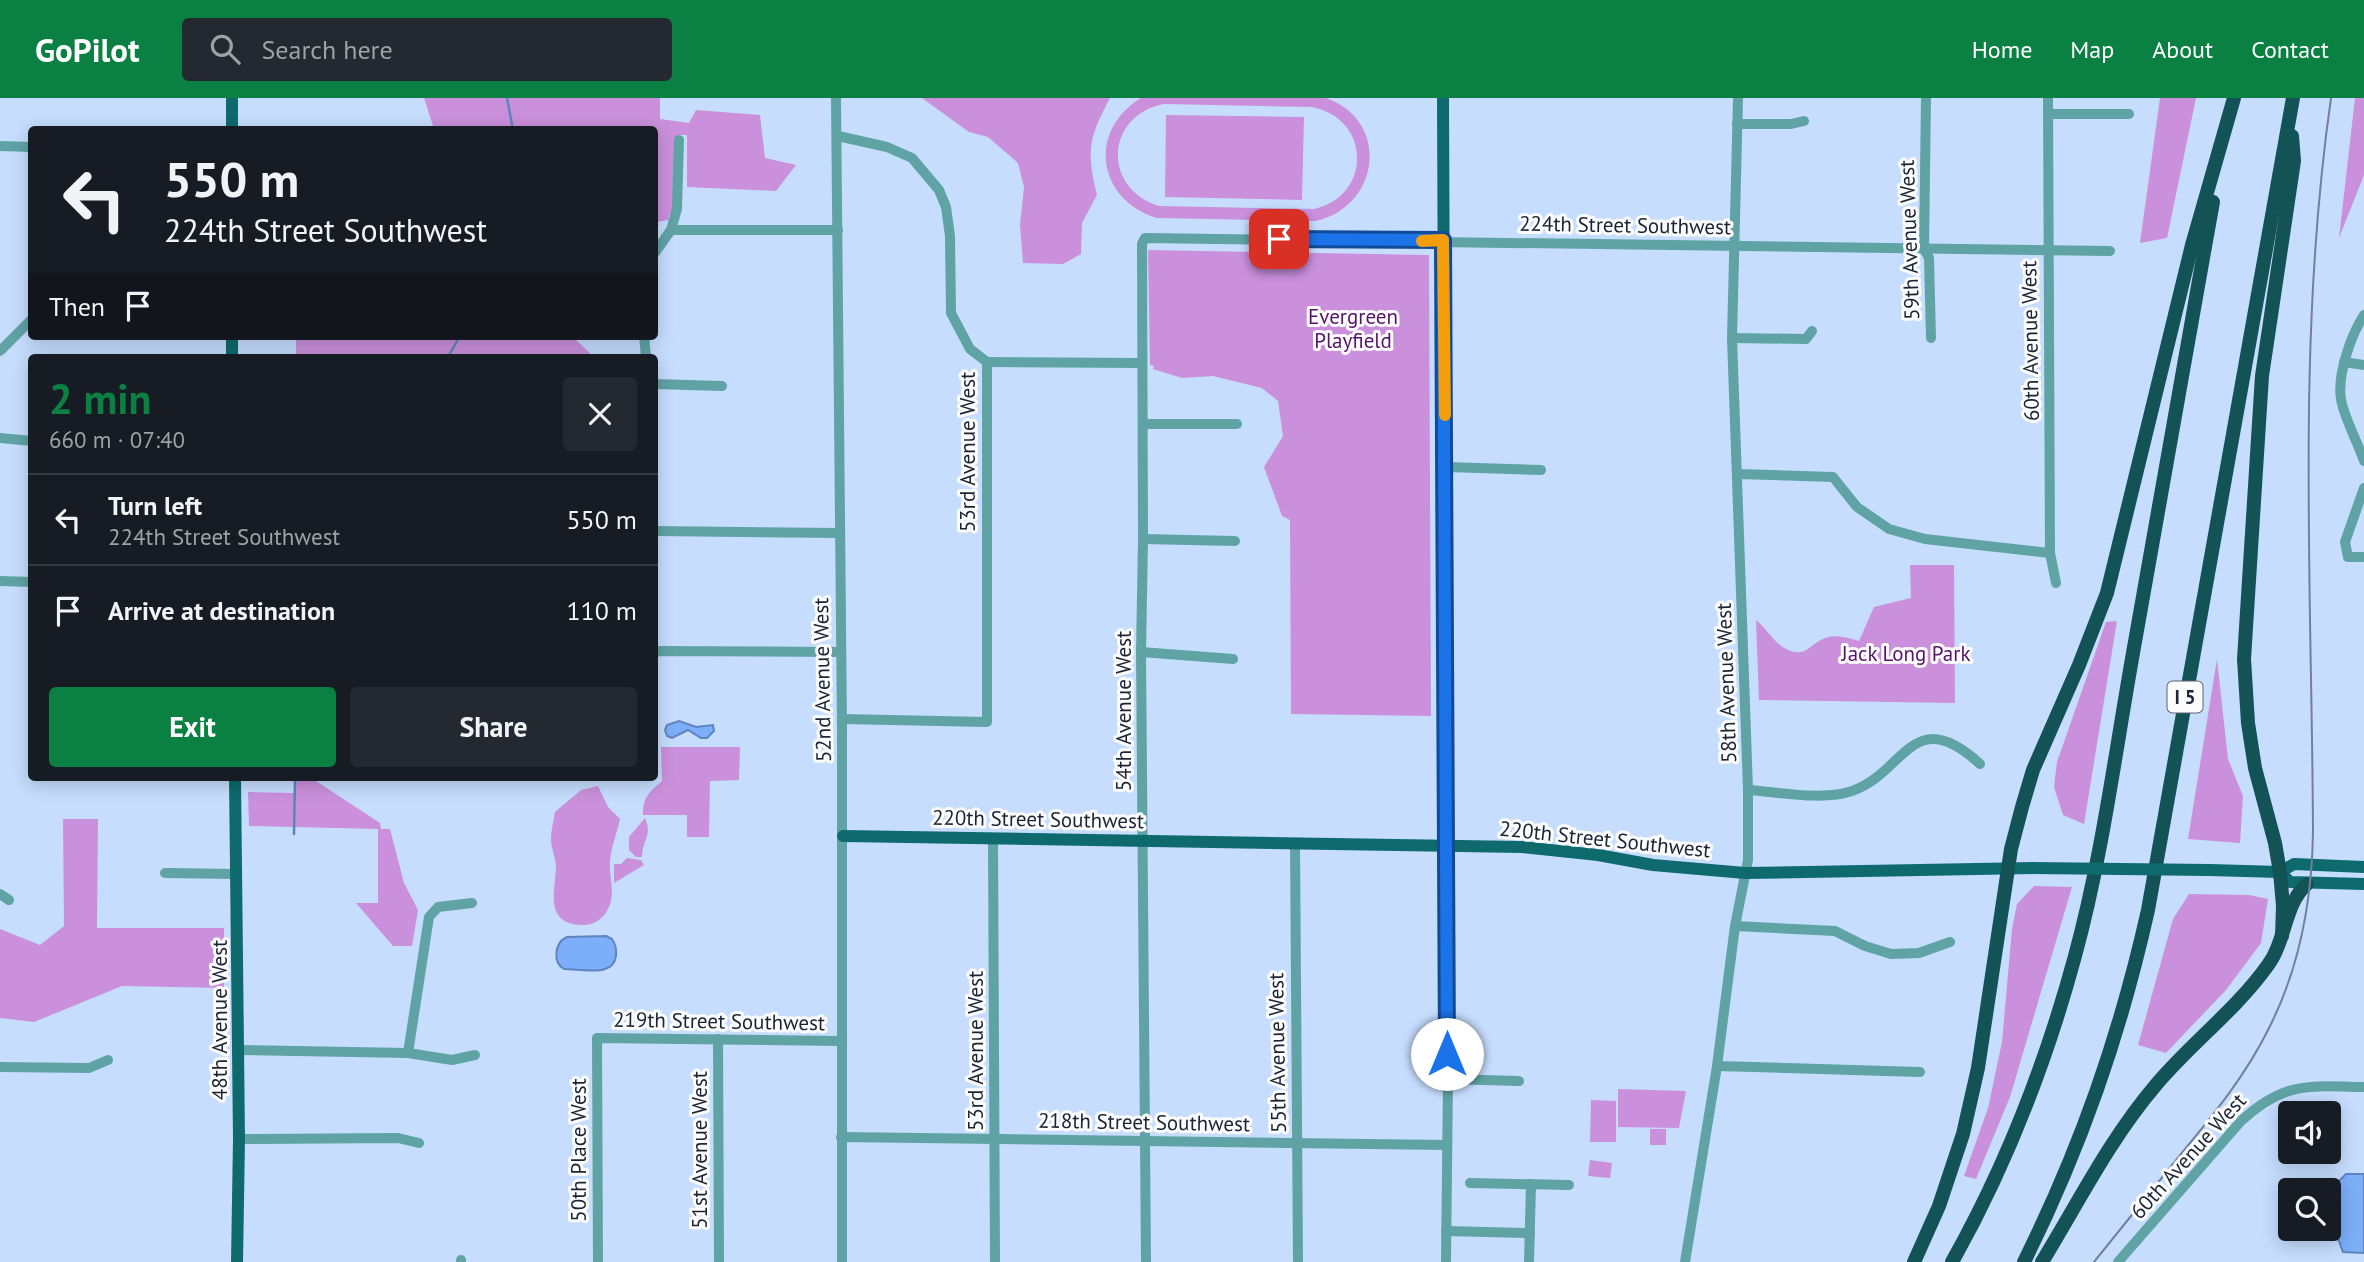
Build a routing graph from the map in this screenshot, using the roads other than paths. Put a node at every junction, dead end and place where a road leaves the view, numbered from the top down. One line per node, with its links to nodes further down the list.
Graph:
1 (232, 98): 14 (main road)
2 (836, 98): 15 (street, 52nd Avenue West)
3 (1443, 98): 22 (main road)
4 (1738, 98): 13 (street, 58th Avenue West)
5 (1926, 98): 26 (street, 59th Avenue West)
6 (2048, 98): 9 (street, 60th Avenue West)
7 (2232, 98): 16 (highway)
8 (2293, 98): 11 (highway, I 5)
9 (2049, 114): 10 (street); 27 (street, 60th Avenue West)
10 (2129, 114)
11 (2290, 116): 74 (highway); 121 (highway, I 5)
12 (1804, 121): 13 (street)
13 (1737, 124): 24 (street, 58th Avenue West)
14 (232, 126)
15 (838, 136): 21 (street, 52nd Avenue West); 35 (street, 53rd Avenue West)
16 (2224, 136): 73 (highway); 120 (highway)
17 (679, 140): 20 (street)
18 (0, 146): 19 (street)
19 (28, 147)
20 (671, 230): 21 (street); 25 (street)
21 (838, 230): 51 (street, 52nd Avenue West)
22 (1443, 240): 23 (street, 224th Street Southwest); 24 (street, 224th Street Southwest); 46 (main road)
23 (1142, 243): 37 (street, 54th Avenue West)
24 (1733, 246): 26 (street, 224th Street Southwest); 32 (street, 58th Avenue West)
25 (658, 248)
26 (1924, 250): 27 (street, 224th Street Southwest); 33 (street, 59th Avenue West)
27 (2048, 251): 28 (street, 224th Street Southwest); 54 (street, 60th Avenue West)
28 (2110, 251)
29 (2364, 315): 36 (street)
30 (28, 323): 34 (street)
31 (1812, 331): 32 (street)
32 (1732, 338): 48 (street, 58th Avenue West)
33 (1931, 338)
34 (0, 351)
35 (987, 362): 37 (street); 63 (street, 53rd Avenue West)
36 (2344, 362): 38 (street); 45 (street)
37 (1142, 363): 41 (street, 54th Avenue West)
38 (2364, 365)
39 (658, 384): 40 (street)
40 (722, 386)
41 (1143, 424): 42 (street); 52 (street, 54th Avenue West)
42 (1237, 424)
43 (0, 438): 44 (street)
44 (28, 441)
45 (2364, 458)
46 (1446, 467): 47 (street); 71 (main road)
47 (1541, 470)
48 (1738, 474): 54 (street); 66 (street, 58th Avenue West)
49 (2364, 488): 55 (street)
50 (658, 531): 51 (street)
51 (840, 533): 60 (street, 52nd Avenue West)
52 (1143, 539): 53 (street); 61 (street, 54th Avenue West)
53 (1235, 541)
54 (2050, 553): 58 (street, 60th Avenue West)
55 (2364, 557)
56 (0, 581): 57 (street)
57 (28, 582)
58 (2056, 583)
59 (658, 651): 60 (street)
60 (842, 652): 63 (street, 52nd Avenue West)
61 (1141, 652): 62 (street); 69 (street, 54th Avenue West)
62 (1233, 659)
63 (842, 719): 67 (street, 52nd Avenue West)
64 (1980, 764): 66 (street)
65 (234, 781): 77 (main road, 48th Avenue West)
66 (1748, 790): 76 (street, 58th Avenue West)
67 (843, 836): 68 (main road, 220th Street Southwest); 86 (street, 52nd Avenue West)
68 (993, 839): 69 (main road, 220th Street Southwest); 99 (street, 53rd Avenue West)
69 (1143, 840): 70 (main road, 220th Street Southwest); 100 (street, 54th Avenue West)
70 (1295, 843): 71 (main road, 220th Street Southwest); 102 (street, 55th Avenue West)
71 (1446, 845): 76 (main road, 220th Street Southwest); 94 (street)
72 (2364, 867): 74 (main road, 220th Street Southwest)
73 (2008, 869): 74 (main road, 220th Street Southwest, bridge); 76 (main road, 220th Street Southwest); 119 (highway)
74 (2280, 872): 78 (main road, 220th Street Southwest); 82 (highway)
75 (165, 873): 77 (street)
76 (1745, 873): 81 (street, 58th Avenue West)
77 (236, 874): 87 (main road, 48th Avenue West)
78 (2307, 884): 79 (main road, 220th Street Southwest); 82 (highway)
79 (2364, 884)
80 (472, 904): 88 (street)
81 (1735, 926): 83 (street); 91 (street, 58th Avenue West)
82 (2282, 936): 122 (highway)
83 (1950, 942)
84 (597, 1038): 85 (street, 219th Street Southwest); 110 (street, 50th Place West)
85 (718, 1039): 86 (street, 219th Street Southwest); 111 (street, 51st Avenue West)
86 (841, 1041): 97 (street, 52nd Avenue West)
87 (238, 1050): 88 (street); 98 (main road, 48th Avenue West)
88 (408, 1053): 89 (street)
89 (475, 1055)
90 (108, 1060): 92 (street)
91 (1717, 1066): 93 (street); 118 (street, 58th Avenue West)
92 (0, 1067)
93 (1920, 1072)
94 (1448, 1079): 95 (street); 103 (street)
95 (1519, 1081)
96 (2364, 1087): 123 (street, 60th Avenue West)
97 (841, 1137): 99 (street, 218th Street Southwest); 112 (street, 52nd Avenue West)
98 (239, 1139): 101 (street); 109 (main road, 48th Avenue West)
99 (995, 1139): 100 (street, 218th Street Southwest); 113 (street, 53rd Avenue West)
100 (1146, 1141): 102 (street, 218th Street Southwest); 114 (street, 54th Avenue West)
101 (419, 1143)
102 (1297, 1143): 103 (street, 218th Street Southwest); 115 (street, 55th Avenue West)
103 (1447, 1144): 107 (street)
104 (1470, 1183): 105 (street)
105 (1531, 1184): 106 (street); 108 (street)
106 (1569, 1185)
107 (1446, 1231): 108 (street); 116 (street)
108 (1530, 1233): 117 (street)
109 (237, 1262)
110 (598, 1262)
111 (719, 1262)
112 (842, 1262)
113 (995, 1262)
114 (1146, 1262)
115 (1298, 1262)
116 (1446, 1262)
117 (1529, 1262)
118 (1685, 1262)
119 (1914, 1262)
120 (1952, 1262)
121 (2024, 1262)
122 (2042, 1262)
123 (2118, 1262)

